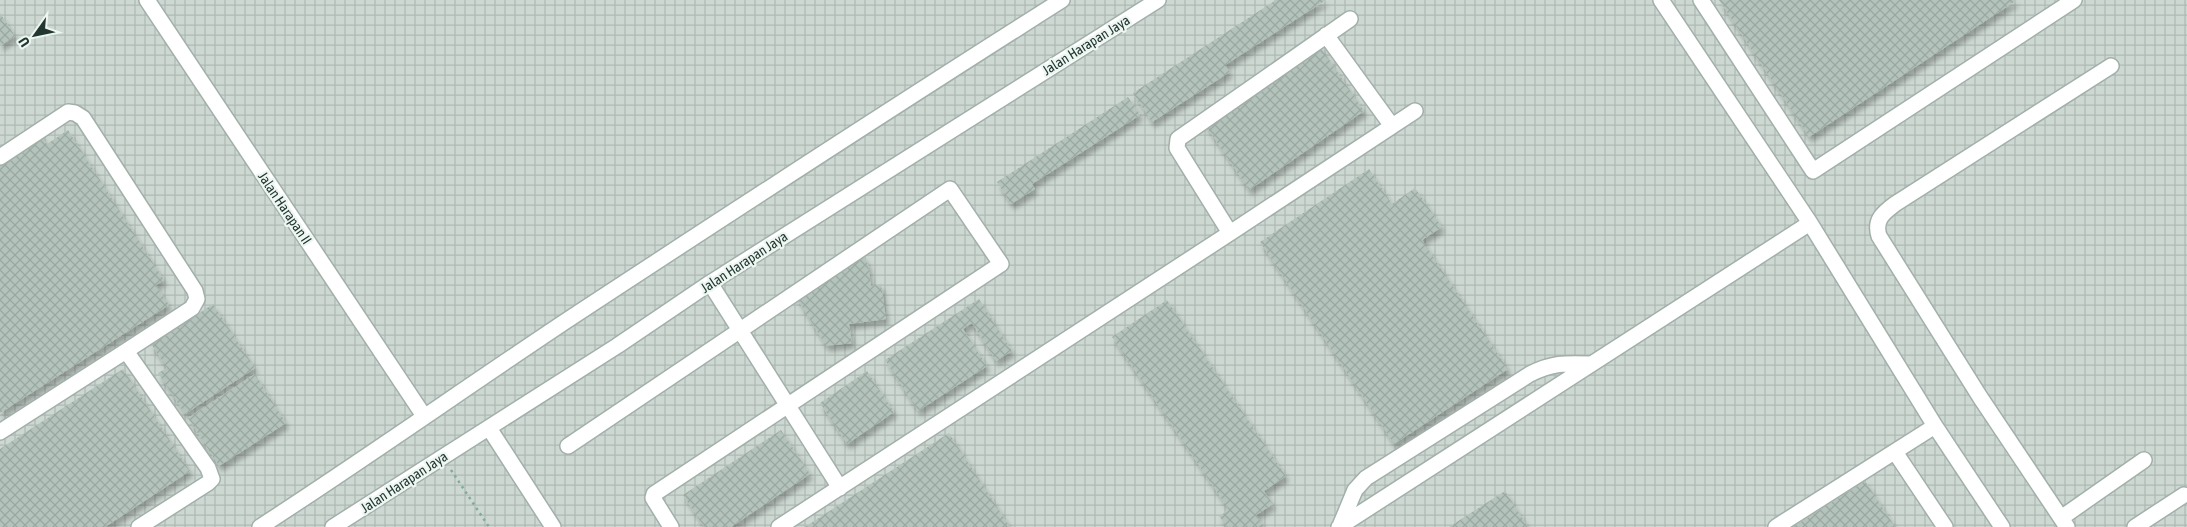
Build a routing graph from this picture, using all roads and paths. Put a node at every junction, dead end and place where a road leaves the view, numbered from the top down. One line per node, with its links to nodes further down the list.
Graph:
1 (147, 0): 20 (street, Jalan Harapan II)
2 (1062, 0): 20 (street)
3 (1158, 0): 15 (street, Jalan Harapan Jaya)
4 (1661, 0): 13 (street)
5 (1701, 0): 6 (street)
6 (2074, 0)
7 (1350, 18): 8 (street)
8 (1326, 35): 11 (street); 14 (street)
9 (2111, 66): 30 (street)
10 (1415, 111): 11 (street)
11 (1392, 126): 14 (street)
12 (0, 156): 17 (street)
13 (1810, 223): 18 (street); 21 (street)
14 (1230, 233): 28 (street)
15 (710, 283): 16 (street); 22 (street, Jalan Harapan Jaya)
16 (739, 331): 19 (street); 19 (street); 24 (street)
17 (126, 352): 23 (street); 32 (street)
18 (1589, 364): 31 (street); 31 (street)
19 (788, 406): 28 (street); 37 (street)
20 (424, 416): 33 (street)
21 (1935, 426): 25 (street); 41 (street)
22 (489, 428): 26 (street, Jalan Harapan Jaya); 36 (street)
23 (0, 432)
24 (568, 446)
25 (1895, 452): 39 (street); 40 (street)
26 (442, 458): 34 (street, Jalan Harapan Jaya); 35 (path)
27 (2144, 460): 30 (street)
28 (840, 488): 38 (street)
29 (2184, 495): 42 (street)
30 (2064, 523)
31 (1339, 526)
32 (139, 527)
33 (260, 527)
34 (334, 527)
35 (489, 527)
36 (553, 527)
37 (671, 527)
38 (779, 527)
39 (1776, 527)
40 (1945, 527)
41 (2002, 527)
42 (2136, 527)

